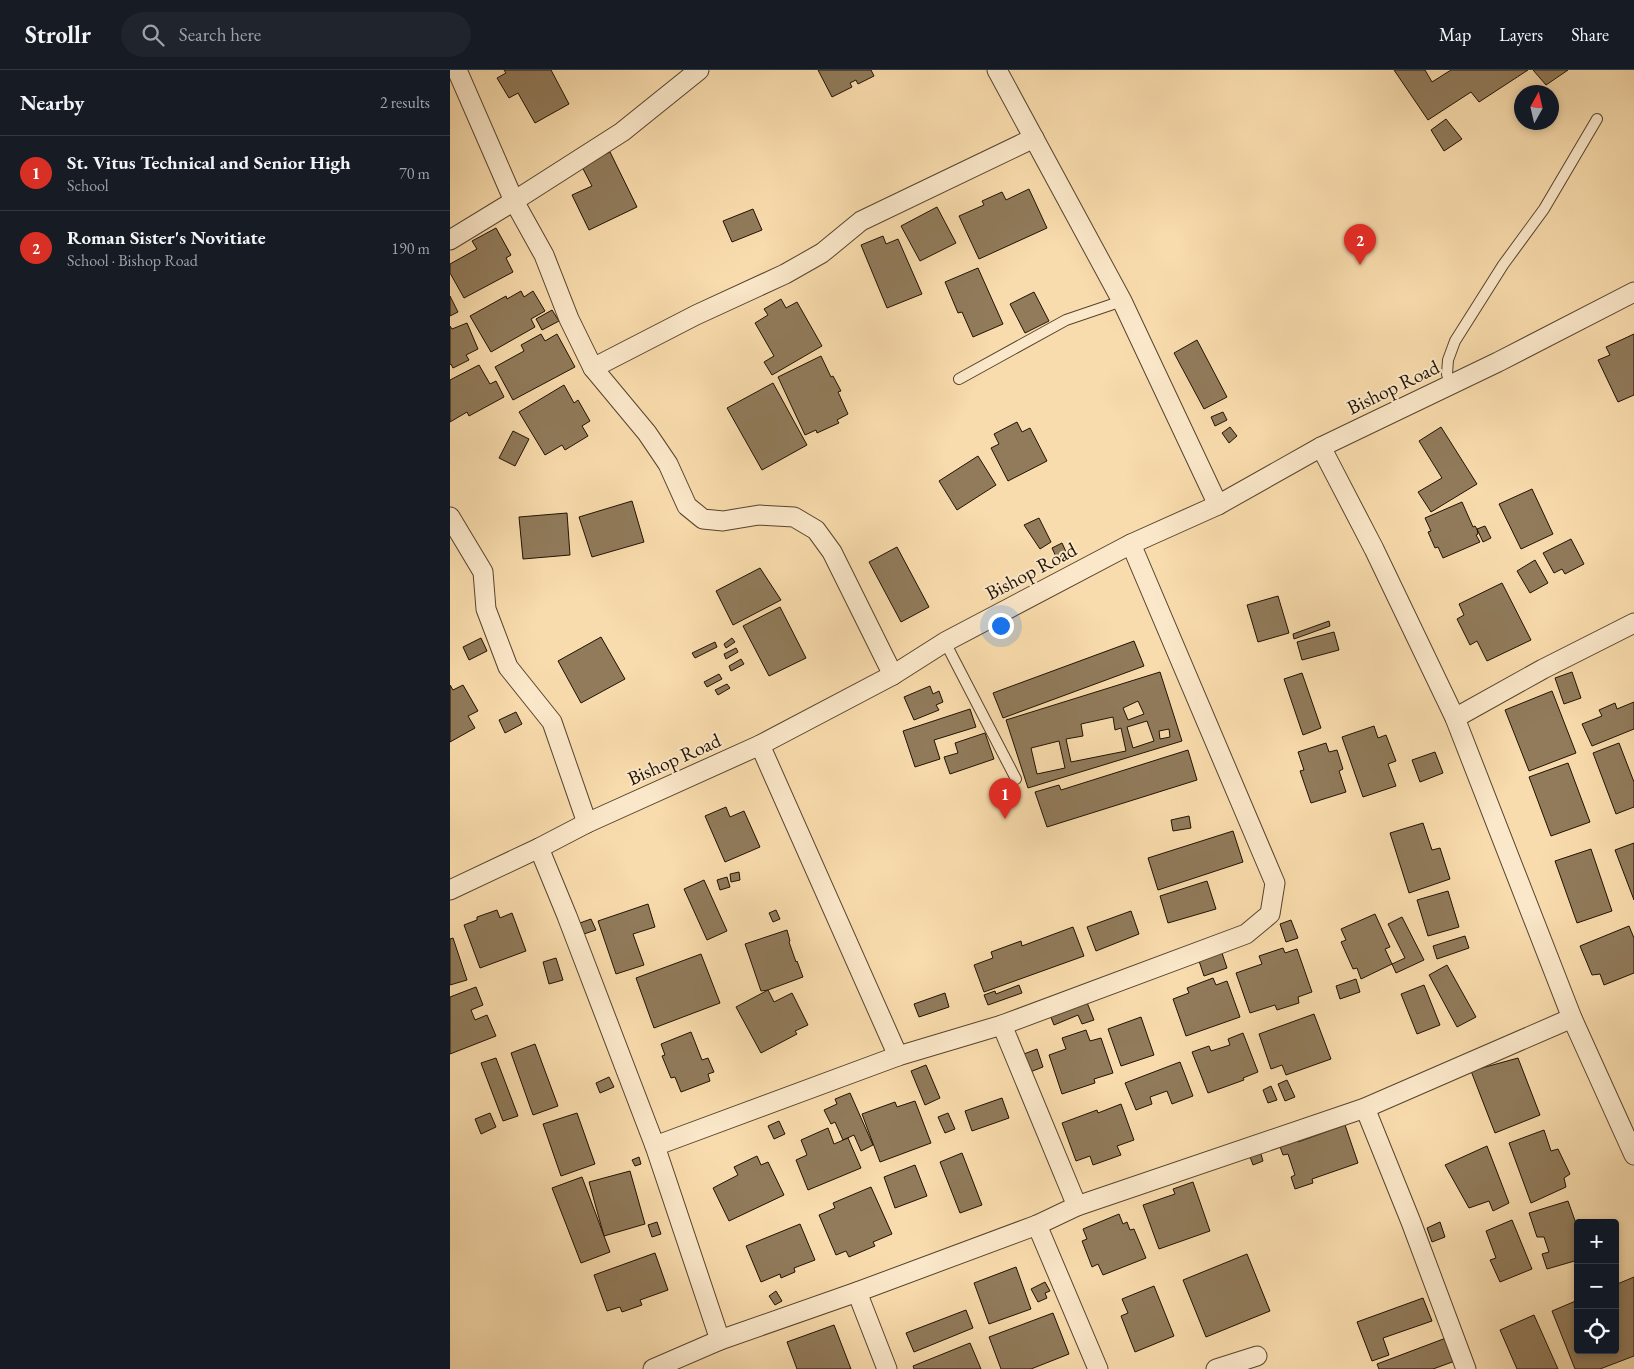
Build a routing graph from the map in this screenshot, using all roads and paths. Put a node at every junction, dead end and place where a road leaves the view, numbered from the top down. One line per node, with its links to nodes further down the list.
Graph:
1 (457, 70): 6 (street)
2 (698, 70): 6 (street)
3 (996, 70): 5 (street)
4 (1597, 119): 12 (lane)
5 (1034, 138): 9 (street); 10 (street)
6 (514, 201): 7 (street); 10 (street)
7 (450, 240)
8 (1634, 292): 12 (street, Bishop Road)
9 (1122, 301): 11 (lane); 14 (street)
10 (593, 368): 19 (street)
11 (958, 379)
12 (1450, 384): 13 (street, Bishop Road)
13 (1321, 447): 14 (street, Bishop Road); 20 (street)
14 (1218, 505): 16 (street, Bishop Road)
15 (450, 517): 23 (street)
16 (1131, 544): 18 (street, Bishop Road); 27 (street)
17 (1634, 624): 20 (street)
18 (945, 642): 19 (street, Bishop Road); 22 (lane)
19 (893, 675): 21 (street, Bishop Road)
20 (1454, 718): 26 (street)
21 (760, 745): 23 (street, Bishop Road); 28 (street)
22 (1016, 779)
23 (586, 823): 24 (street, Bishop Road)
24 (539, 848): 25 (street, Bishop Road); 30 (street)
25 (450, 890)
26 (1572, 1018): 29 (street); 31 (street)
27 (1002, 1026): 28 (street); 32 (street)
28 (898, 1056): 30 (street)
29 (1365, 1108): 32 (street); 41 (street)
30 (655, 1146): 35 (street)
31 (1634, 1155)
32 (1077, 1206): 33 (street)
33 (1036, 1225): 34 (street); 39 (street)
34 (857, 1292): 35 (street); 38 (street)
35 (720, 1340): 37 (street)
36 (1257, 1356): 40 (street)
37 (653, 1369)
38 (887, 1369)
39 (1098, 1369)
40 (1216, 1369)
41 (1466, 1369)

